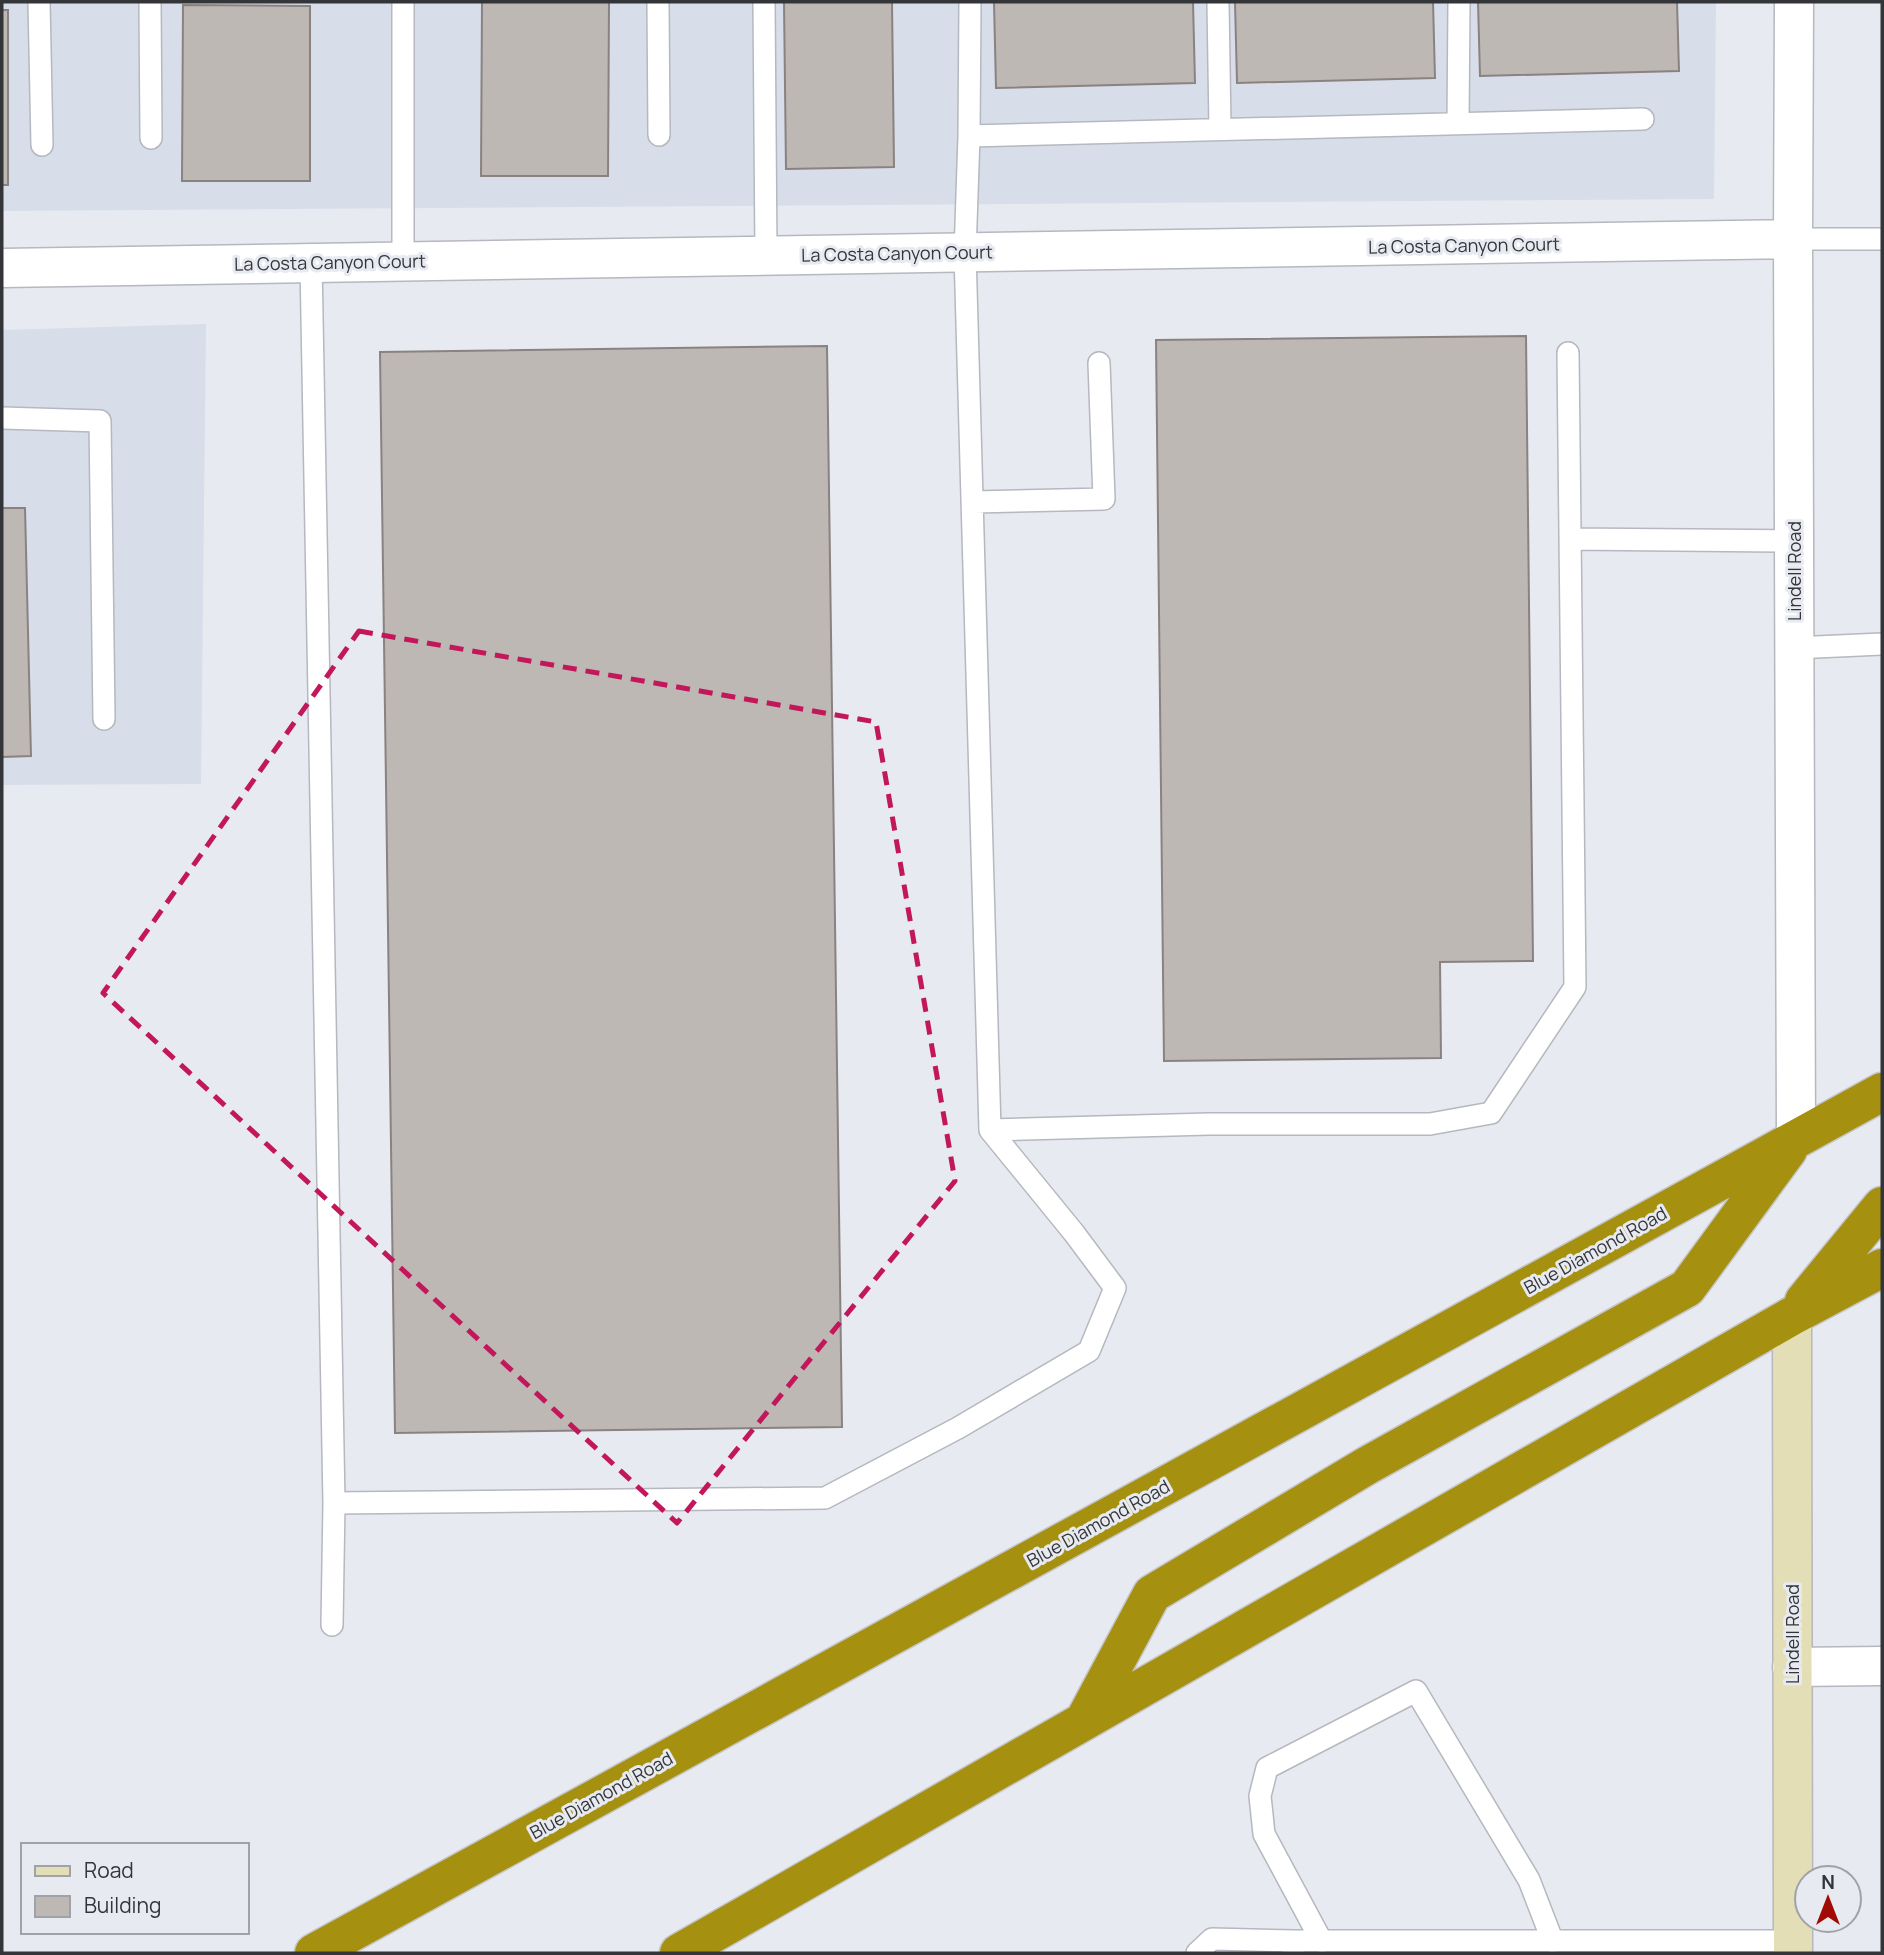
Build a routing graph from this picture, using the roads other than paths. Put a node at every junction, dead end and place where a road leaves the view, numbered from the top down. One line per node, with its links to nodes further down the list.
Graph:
1 (39, 2): 16 (lane)
2 (150, 2): 15 (lane)
3 (403, 2): 21 (lane)
4 (658, 2): 13 (lane)
5 (764, 2): 20 (lane)
6 (970, 2): 14 (lane)
7 (1218, 2): 12 (lane)
8 (1459, 2): 11 (lane)
9 (1794, 2): 17 (street, Lindell Road)
10 (1643, 119): 11 (lane)
11 (1458, 123): 12 (lane)
12 (1220, 130): 14 (lane)
13 (659, 135)
14 (968, 136): 19 (lane)
15 (151, 138)
16 (42, 145)
17 (1793, 239): 18 (lane); 19 (street, La Costa Canyon Court); 29 (street, Lindell Road)
18 (1882, 239)
19 (965, 253): 20 (street, La Costa Canyon Court); 27 (lane)
20 (766, 255): 21 (street, La Costa Canyon Court)
21 (403, 261): 22 (street, La Costa Canyon Court)
22 (311, 263): 23 (street, La Costa Canyon Court); 39 (lane)
23 (2, 268)
24 (1568, 353): 28 (lane)
25 (1099, 363): 27 (lane)
26 (2, 418): 32 (lane)
27 (973, 502): 34 (lane)
28 (1570, 539): 29 (lane); 34 (lane)
29 (1794, 541): 31 (street, Lindell Road)
30 (1882, 644): 31 (lane)
31 (1794, 648): 35 (street, Lindell Road)
32 (104, 719)
33 (1882, 1092): 35 (highway, Blue Diamond Road)
34 (990, 1130): 39 (lane)
35 (1796, 1139): 43 (highway); 49 (highway, Blue Diamond Road)
36 (1882, 1206): 38 (highway)
37 (1882, 1268): 38 (highway)
38 (1792, 1316): 42 (street, Lindell Road); 43 (highway)
39 (334, 1503): 40 (lane)
40 (332, 1625)
41 (1882, 1666): 42 (street)
42 (1792, 1667): 47 (street, Lindell Road)
43 (1084, 1721): 50 (highway)
44 (1322, 1942): 45 (lane); 45 (lane); 46 (lane)
45 (1553, 1942): 48 (lane)
46 (1294, 1947): 51 (lane)
47 (1793, 1947): 48 (lane)
48 (1624, 1948)
49 (314, 1953)
50 (679, 1953)
51 (1197, 1953)

